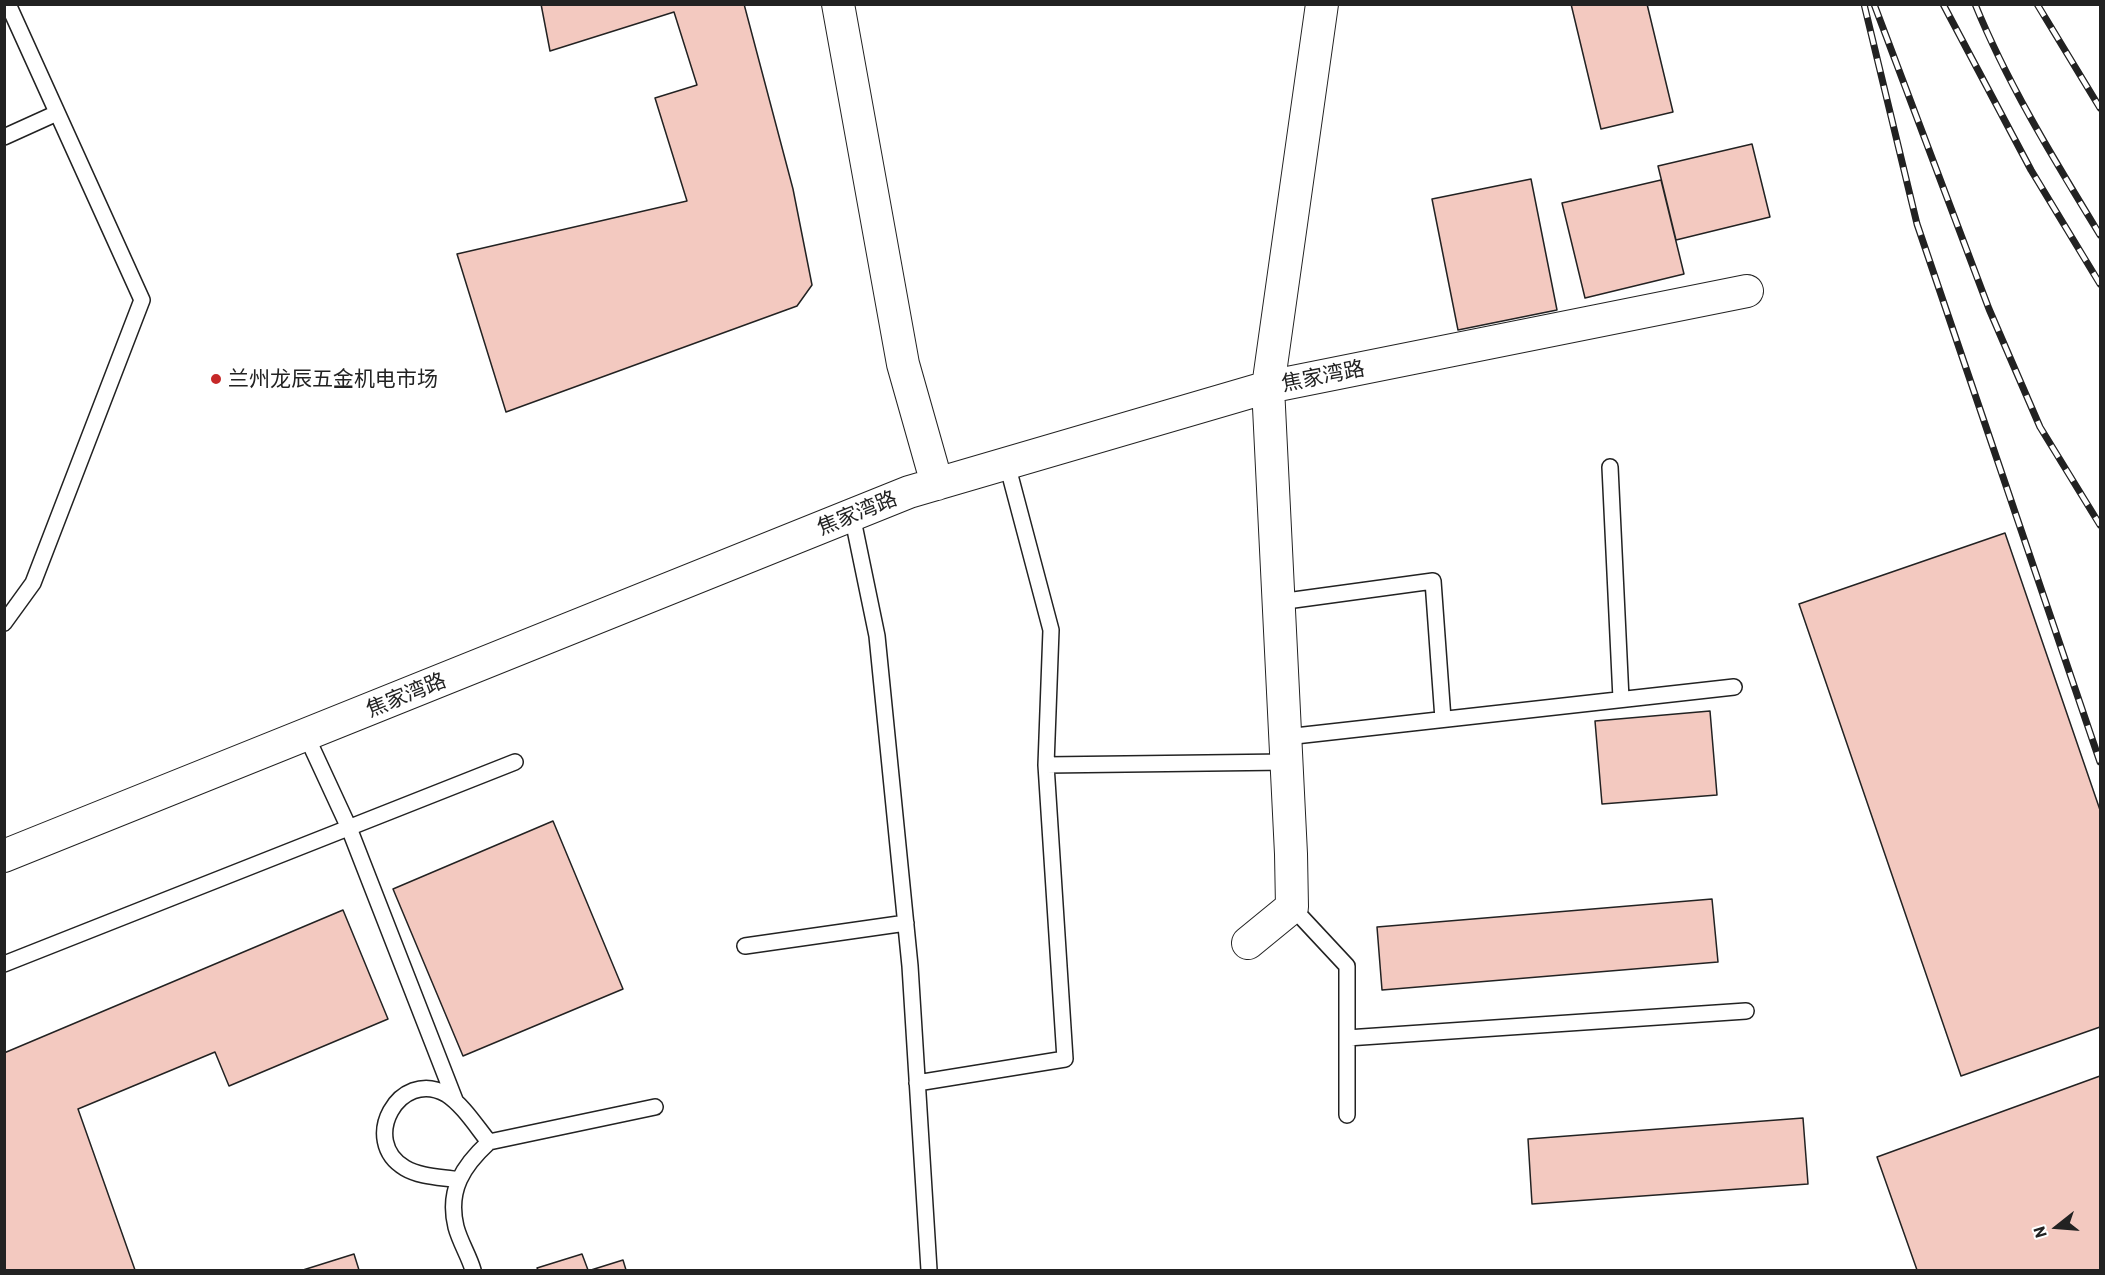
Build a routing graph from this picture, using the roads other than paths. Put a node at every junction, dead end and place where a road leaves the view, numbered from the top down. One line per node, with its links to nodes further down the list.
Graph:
1 (8, 4): 4 (lane)
2 (838, 4): 10 (street)
3 (1322, 4): 7 (street)
4 (57, 113): 5 (lane); 13 (lane)
5 (4, 137)
6 (1747, 291): 7 (street, 焦家湾路)
7 (1268, 387): 8 (street, 焦家湾路); 12 (street)
8 (1007, 464): 10 (street, 焦家湾路); 20 (lane)
9 (1610, 467): 15 (lane)
10 (937, 484): 11 (street, 焦家湾路)
11 (852, 515): 17 (street, 焦家湾路); 24 (lane)
12 (1279, 602): 16 (lane); 18 (street)
13 (4, 623)
14 (1734, 687): 15 (lane)
15 (1621, 699): 16 (lane)
16 (1443, 719): 18 (lane)
17 (306, 735): 21 (lane); 22 (street, 焦家湾路)
18 (1286, 749): 20 (lane); 23 (street)
19 (516, 762): 21 (lane)
20 (1046, 765): 30 (lane)
21 (349, 828): 27 (lane); 31 (lane)
22 (4, 856)
23 (1292, 907): 25 (street); 29 (lane)
24 (906, 923): 26 (lane); 30 (lane)
25 (1248, 943)
26 (745, 946)
27 (4, 964)
28 (1746, 1011): 29 (lane)
29 (1347, 1038): 33 (lane)
30 (918, 1083): 37 (lane)
31 (455, 1100): 34 (lane); 35 (lane)
32 (655, 1107): 34 (lane)
33 (1347, 1116)
34 (489, 1142): 35 (lane)
35 (459, 1180): 36 (lane)
36 (473, 1270)
37 (929, 1270)

